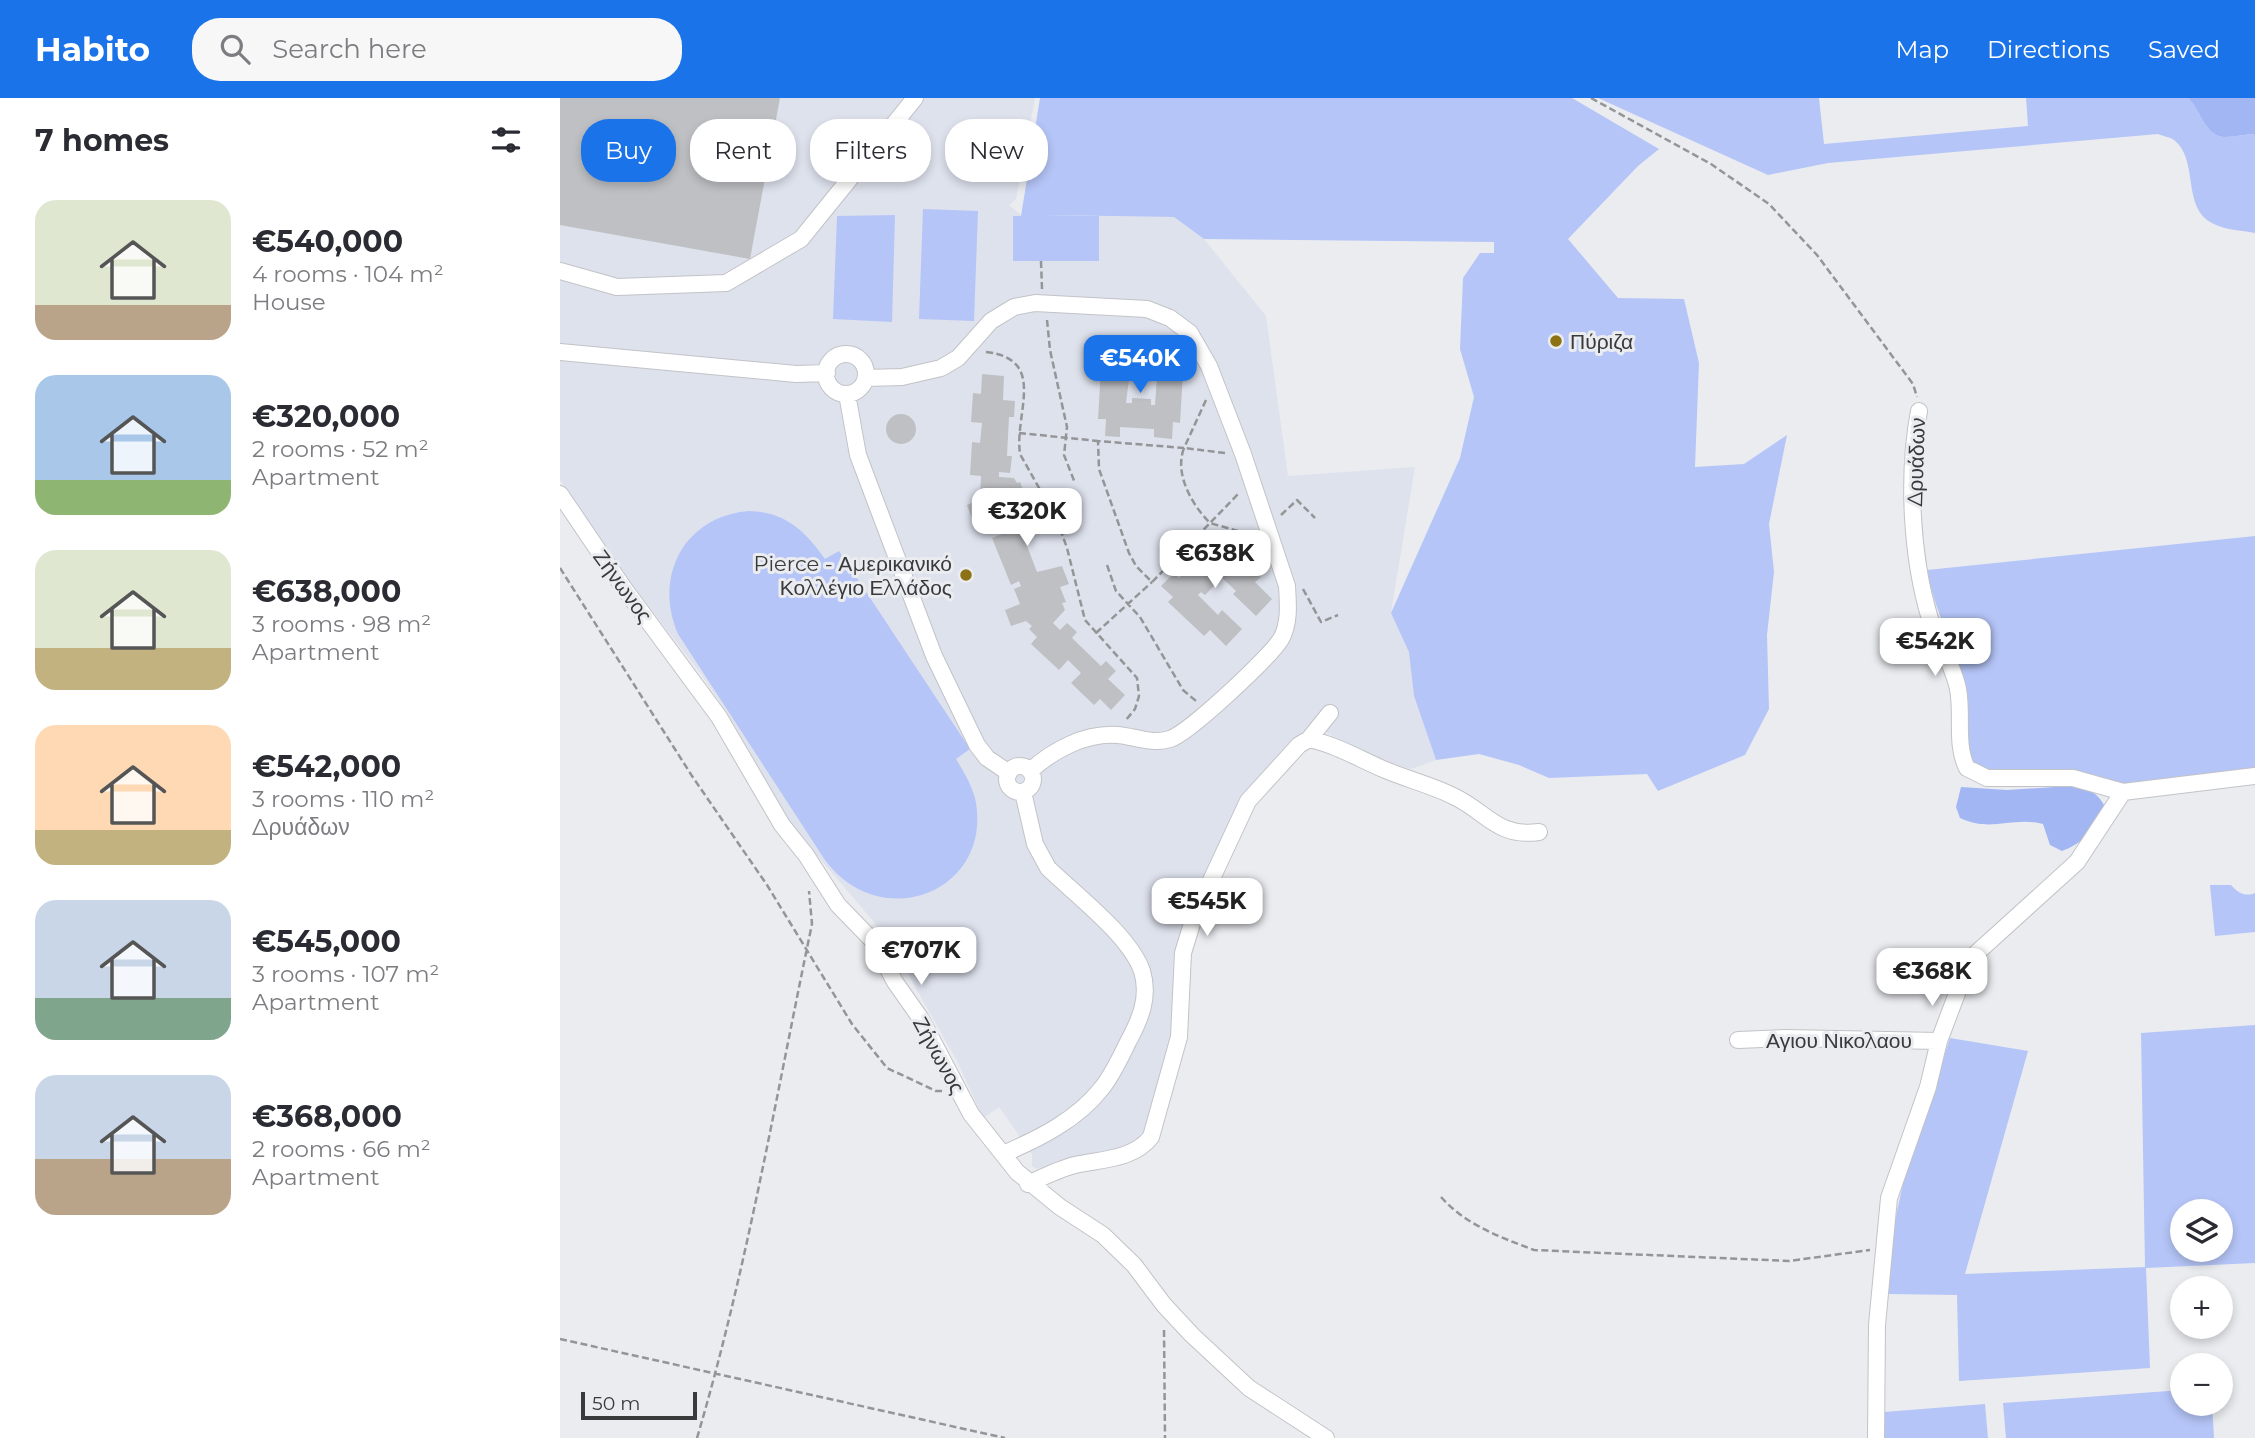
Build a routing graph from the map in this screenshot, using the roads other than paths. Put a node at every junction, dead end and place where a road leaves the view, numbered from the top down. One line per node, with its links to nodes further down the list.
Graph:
1 (915, 98): 2 (street)
2 (560, 271)
3 (560, 352): 4 (street)
4 (827, 373): 5 (street); 6 (street)
5 (866, 378): 6 (street); 11 (street)
6 (847, 394): 12 (street)
7 (1919, 411): 15 (street, Δρυάδων)
8 (560, 494): 19 (street, Ζήνωνος)
9 (1330, 713): 10 (street)
10 (1309, 740): 16 (street); 20 (street)
11 (1030, 771): 12 (street); 14 (street)
12 (1009, 773): 14 (street)
13 (2255, 776): 15 (street)
14 (1023, 792): 19 (street)
15 (2123, 792): 18 (street)
16 (1539, 832)
17 (1738, 1040): 18 (street, Αγιου Νικολαου)
18 (1939, 1041): 22 (street)
19 (1003, 1154): 20 (street, Ζήνωνος)
20 (1028, 1184): 21 (street, Ζήνωνος)
21 (1326, 1438)
22 (1876, 1438)

